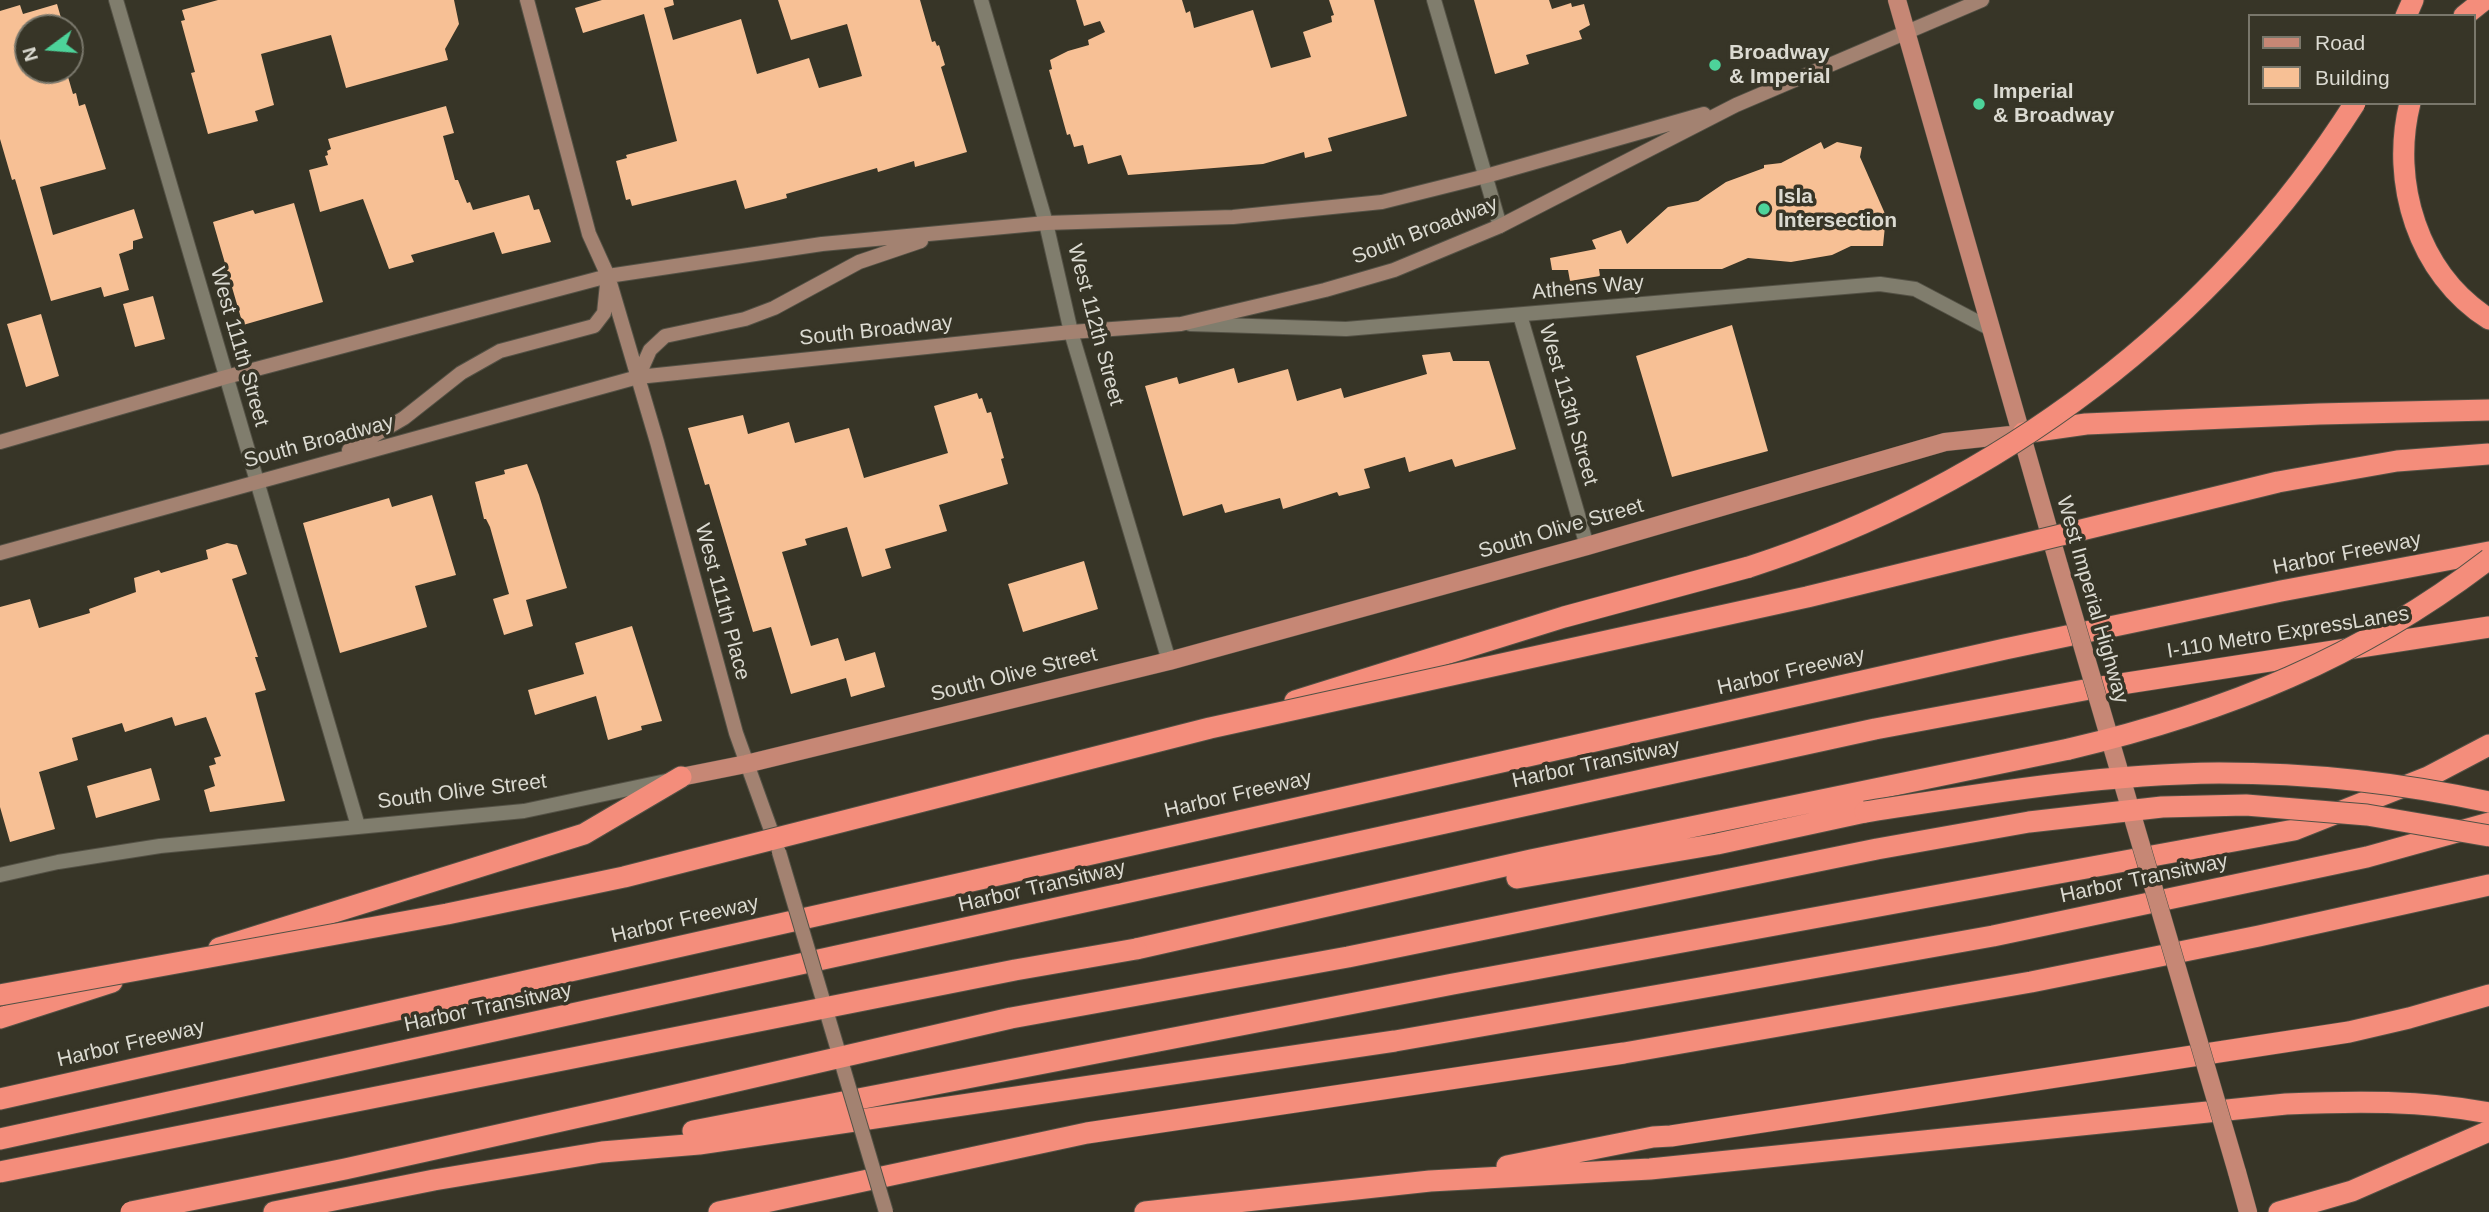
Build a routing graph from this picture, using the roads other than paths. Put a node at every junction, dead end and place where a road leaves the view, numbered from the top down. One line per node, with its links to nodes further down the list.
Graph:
1 (116, 0): 23 (street, West 111th Street)
2 (527, 0): 17 (main road, West 111th Place)
3 (981, 0): 14 (street, West 112th Street)
4 (1434, 0): 13 (street)
5 (1897, 0): 9 (main road, West Imperial Highway)
6 (1982, 0): 9 (main road, South Broadway)
7 (2484, 0): 8 (highway)
8 (2466, 14)
9 (1906, 32): 10 (main road, South Broadway); 21 (main road, West Imperial Highway)
10 (1736, 105): 13 (main road, South Broadway); 15 (main road, South Broadway)
11 (2354, 105): 38 (highway, bridge)
12 (2410, 105): 19 (highway)
13 (1486, 176): 14 (main road, South Broadway); 15 (street)
14 (1046, 223): 16 (main road, South Broadway); 22 (street, West 112th Street)
15 (1500, 226): 20 (main road, South Broadway)
16 (946, 233): 17 (main road, South Broadway); 24 (main road)
17 (608, 276): 23 (main road, South Broadway); 24 (main road, West 111th Place); 29 (main road)
18 (1520, 315): 20 (street, Athens Way); 21 (street, Athens Way); 31 (street, West 113th Street)
19 (2489, 319)
20 (1181, 324): 22 (main road, South Broadway)
21 (1989, 328): 26 (main road, West Imperial Highway)
22 (1072, 332): 24 (main road, South Broadway); 36 (street, West 112th Street)
23 (226, 377): 27 (main road, South Broadway); 30 (street, West 111th Street)
24 (638, 377): 29 (main road, South Broadway); 40 (main road, West 111th Place)
25 (2489, 410): 26 (highway)
26 (2020, 433): 31 (main road, South Olive Street); 64 (main road, West Imperial Highway, bridge)
27 (0, 442)
28 (2489, 454): 38 (highway, bridge)
29 (329, 461): 30 (main road, South Broadway)
30 (257, 481): 33 (main road, South Broadway); 44 (street, West 111th Street)
31 (1587, 546): 36 (main road, South Olive Street)
32 (2489, 552): 52 (highway, Harbor Freeway)
33 (0, 553)
34 (2489, 559): 48 (highway, bridge)
35 (2489, 627): 37 (highway, I-110 Metro ExpressLanes)
36 (1169, 661): 40 (main road, South Olive Street)
37 (2095, 688): 55 (highway, Harbor Transitway)
38 (1210, 728): 49 (highway, bridge)
39 (2489, 745): 56 (highway, bridge)
40 (746, 764): 41 (main road, South Olive Street); 62 (main road, West 111th Place, bridge)
41 (681, 777): 44 (street, South Olive Street); 51 (highway)
42 (2489, 802): 48 (highway, bridge)
43 (2489, 823): 56 (highway, Harbor Transitway)
44 (358, 826): 46 (street, South Olive Street)
45 (2489, 836): 59 (highway, bridge)
46 (0, 874)
47 (2489, 885): 61 (highway)
48 (1136, 949): 57 (highway, bridge)
49 (0, 995)
50 (2489, 995): 58 (highway)
51 (0, 1018)
52 (0, 1099)
53 (2489, 1113): 58 (highway)
54 (2489, 1131): 65 (highway)
55 (0, 1139)
56 (602, 1152): 60 (highway, Harbor Transitway)
57 (0, 1172)
58 (1430, 1181): 63 (highway)
59 (131, 1212)
60 (274, 1212)
61 (719, 1212)
62 (886, 1212)
63 (1145, 1212)
64 (2248, 1212)
65 (2280, 1212)

